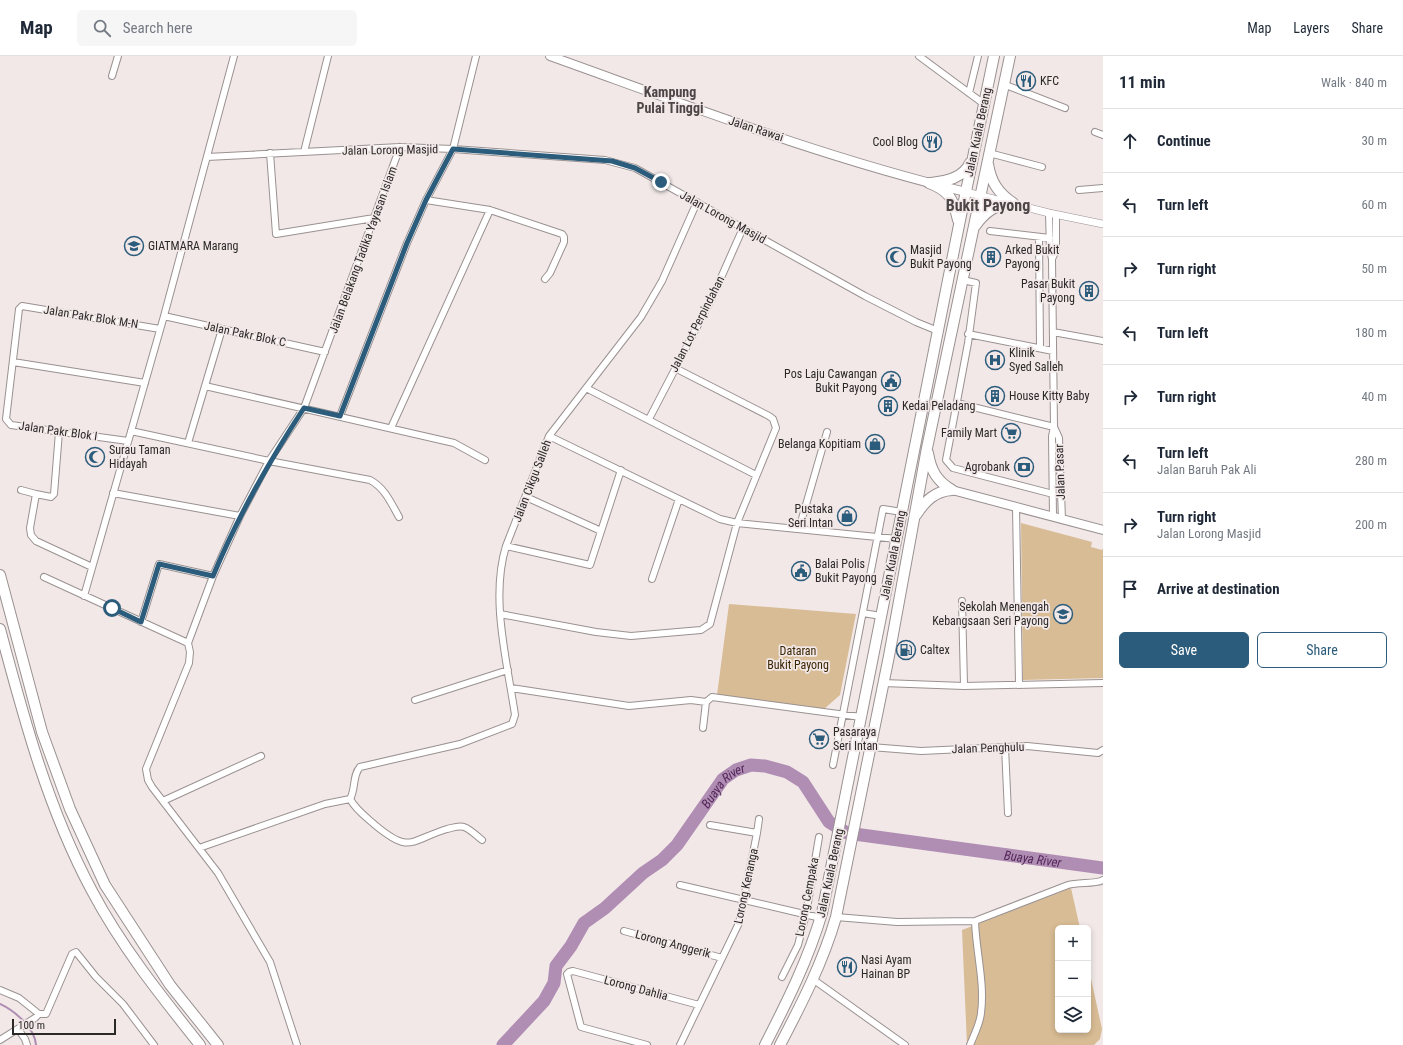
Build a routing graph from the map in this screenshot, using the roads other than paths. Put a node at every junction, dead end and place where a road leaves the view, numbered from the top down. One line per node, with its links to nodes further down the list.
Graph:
1 (118, 56): 10 (street)
2 (234, 56): 21 (street)
3 (328, 56): 19 (street)
4 (476, 56): 18 (street)
5 (550, 56): 25 (main road, Jalan Rawai)
6 (918, 56): 12 (street)
7 (978, 56): 12 (street)
8 (994, 56): 13 (highway, Jalan Kuala Berang)
9 (1010, 56): 11 (highway, Jalan Kuala Berang)
10 (112, 76)
11 (1003, 84): 14 (street); 23 (highway, Jalan Kuala Berang)
12 (969, 93): 13 (street)
13 (984, 104): 22 (highway, Jalan Kuala Berang)
14 (1065, 108)
15 (1095, 132): 16 (street)
16 (1103, 135)
17 (400, 148): 18 (street, Jalan Lorong Masjid); 19 (street, Jalan Lorong Masjid); 35 (street, Jalan Belakang Tadika Yayasan Islam)
18 (453, 149): 30 (street); 31 (street, Jalan Lorong Masjid)
19 (304, 152): 20 (street, Jalan Lorong Masjid)
20 (270, 153): 21 (street, Jalan Lorong Masjid); 35 (street)
21 (207, 157): 46 (street)
22 (973, 157): 25 (highway); 28 (highway, Jalan Kuala Berang)
23 (988, 157): 24 (street); 29 (highway, Jalan Kuala Berang); 32 (highway)
24 (1042, 167)
25 (929, 183): 28 (main road, Jalan Rawai); 37 (highway)
26 (1103, 188): 27 (street)
27 (1079, 190)
28 (966, 192): 29 (street); 37 (highway, Jalan Kuala Berang)
29 (980, 195): 32 (street); 39 (highway, Jalan Kuala Berang)
30 (426, 200): 33 (street); 63 (street)
31 (697, 202): 38 (street, Jalan Lorong Masjid); 60 (street, Jalan Cikgu Salleh)
32 (1013, 203): 34 (street); 39 (highway)
33 (490, 210): 44 (street); 66 (street)
34 (1053, 214): 36 (street); 42 (street, Jalan Pasar); 43 (street, Jalan Pasar)
35 (374, 218): 55 (street, Jalan Belakang Tadika Yayasan Islam)
36 (1103, 224)
37 (959, 225): 49 (highway, Jalan Kuala Berang)
38 (743, 228): 49 (street, Jalan Lorong Masjid); 57 (street, Jalan Lot Perpindahan)
39 (974, 228): 45 (highway, Jalan Kuala Berang)
40 (990, 231): 41 (street)
41 (1039, 237): 42 (street); 53 (street)
42 (1050, 238): 43 (street, Jalan Pasar)
43 (1052, 259): 50 (street, Jalan Pasar)
44 (545, 279)
45 (963, 280): 51 (street); 73 (highway, Jalan Kuala Berang)
46 (164, 316): 47 (street); 48 (street, Jalan Pakr Blok C)
47 (160, 328): 56 (street, Jalan Pakr Blok M-N); 58 (street)
48 (222, 329): 55 (street, Jalan Pakr Blok C); 59 (street)
49 (938, 331): 86 (highway, Jalan Kuala Berang)
50 (1053, 332): 52 (street); 54 (street, Jalan Pasar)
51 (968, 334): 53 (street); 61 (street)
52 (1103, 341)
53 (1040, 348): 54 (street)
54 (1053, 350): 65 (street, Jalan Pasar)
55 (326, 352): 62 (street, Jalan Belakang Tadika Yayasan Islam)
56 (12, 362): 58 (street); 68 (street, Jalan Pakr Blok I)
57 (675, 368): 64 (street, Jalan Lot Perpindahan); 77 (street)
58 (144, 383): 67 (street)
59 (205, 386): 62 (street); 72 (street)
60 (586, 388): 64 (street); 70 (street, Jalan Cikgu Salleh)
61 (957, 403): 65 (street); 82 (street)
62 (304, 408): 63 (street); 75 (street, Jalan Belakang Tadika Yayasan Islam)
63 (340, 416): 66 (street)
64 (649, 419): 77 (street)
65 (1054, 426): 82 (street, Jalan Pasar); 91 (street, Jalan Pasar)
66 (391, 428): 74 (street)
67 (131, 431): 71 (street); 72 (street)
68 (59, 432): 71 (street, Jalan Pakr Blok I); 80 (street)
69 (827, 432): 93 (street)
70 (549, 436): 76 (street); 83 (street, Jalan Cikgu Salleh)
71 (128, 441): 81 (street)
72 (188, 443): 75 (street)
73 (927, 448): 79 (highway); 90 (highway, Jalan Kuala Berang)
74 (486, 460)
75 (269, 462): 87 (street, Jalan Belakang Tadika Yayasan Islam); 88 (street)
76 (620, 470): 84 (street); 94 (street)
77 (756, 475): 92 (street)
78 (21, 490): 80 (street)
79 (952, 490): 85 (main road); 90 (highway)
80 (36, 494): 99 (street)
81 (113, 494): 87 (street); 99 (street)
82 (1052, 494): 89 (street, Jalan Pasar)
83 (526, 497): 94 (street); 98 (street, Jalan Cikgu Salleh)
84 (679, 499): 92 (street); 103 (street)
85 (1016, 507): 89 (main road); 115 (street)
86 (902, 512): 96 (street); 97 (highway, Jalan Kuala Berang)
87 (240, 516): 101 (street, Jalan Belakang Tadika Yayasan Islam)
88 (399, 517)
89 (1053, 517): 91 (main road)
90 (914, 518): 113 (highway, Jalan Kuala Berang)
91 (1062, 519): 95 (main road)
92 (738, 523): 93 (street); 106 (street)
93 (799, 529): 96 (street)
94 (601, 530): 98 (street)
95 (1103, 530)
96 (878, 537): 97 (street); 107 (street)
97 (897, 539): 108 (highway, Jalan Kuala Berang)
98 (506, 546): 106 (street, Jalan Cikgu Salleh)
99 (92, 566): 104 (street)
100 (0, 575): 156 (highway)
101 (213, 576): 109 (street); 111 (street, Jalan Belakang Tadika Yayasan Islam)
102 (44, 577): 104 (street)
103 (652, 579)
104 (84, 596): 109 (street)
105 (962, 601): 116 (street)
106 (500, 614): 112 (street, Jalan Cikgu Salleh)
107 (863, 614): 108 (street); 120 (street)
108 (881, 616): 121 (highway, Jalan Kuala Berang)
109 (141, 622): 111 (street)
110 (0, 629): 155 (highway)
111 (188, 643): 129 (street)
112 (508, 670): 117 (street, Jalan Cikgu Salleh); 118 (street)
113 (883, 683): 116 (street); 123 (highway, Jalan Kuala Berang)
114 (1103, 683): 115 (street)
115 (1019, 684): 116 (street)
116 (964, 686)
117 (511, 688): 119 (street); 128 (street, Jalan Cikgu Salleh)
118 (415, 700)
119 (706, 702): 120 (street); 122 (street)
120 (843, 715): 121 (street); 127 (street)
121 (861, 717): 142 (highway, Jalan Kuala Berang)
122 (703, 728)
123 (871, 747): 124 (street, Jalan Penghulu); 141 (highway, Jalan Kuala Berang)
124 (1005, 747): 125 (street, Jalan Penghulu); 130 (street)
125 (1103, 750)
126 (261, 756): 129 (street)
127 (833, 765)
128 (350, 799): 135 (street); 136 (street)
129 (163, 801): 136 (street)
130 (1008, 813)
131 (759, 819): 133 (street)
132 (710, 825): 133 (street, Lorong Kenanga)
133 (757, 833): 139 (street, Lorong Kenanga)
134 (819, 837): 140 (street, Lorong Cempaka)
135 (482, 840)
136 (198, 848): 157 (street)
137 (1103, 880): 143 (street)
138 (680, 885): 139 (street)
139 (745, 900): 140 (street); 145 (street, Lorong Kenanga)
140 (806, 914): 142 (street); 146 (street, Lorong Cempaka)
141 (836, 917): 143 (street); 147 (highway, Jalan Kuala Berang)
142 (821, 918): 160 (highway, Jalan Kuala Berang)
143 (974, 921): 163 (street)
144 (624, 931): 145 (street, Lorong Anggerik)
145 (722, 958): 149 (street, Lorong Kenanga)
146 (782, 976)
147 (814, 980): 161 (highway, Jalan Kuala Berang); 162 (street)
148 (0, 990): 150 (street)
149 (699, 1005): 158 (street, Lorong Dahlia); 159 (street, Lorong Kenanga)
150 (37, 1016): 151 (street); 154 (street)
151 (19, 1029): 152 (street); 153 (street)
152 (0, 1040)
153 (26, 1045)
154 (154, 1045)
155 (200, 1045)
156 (218, 1045)
157 (297, 1045)
158 (647, 1045)
159 (680, 1045)
160 (765, 1045)
161 (780, 1045)
162 (905, 1045)
163 (970, 1045)

